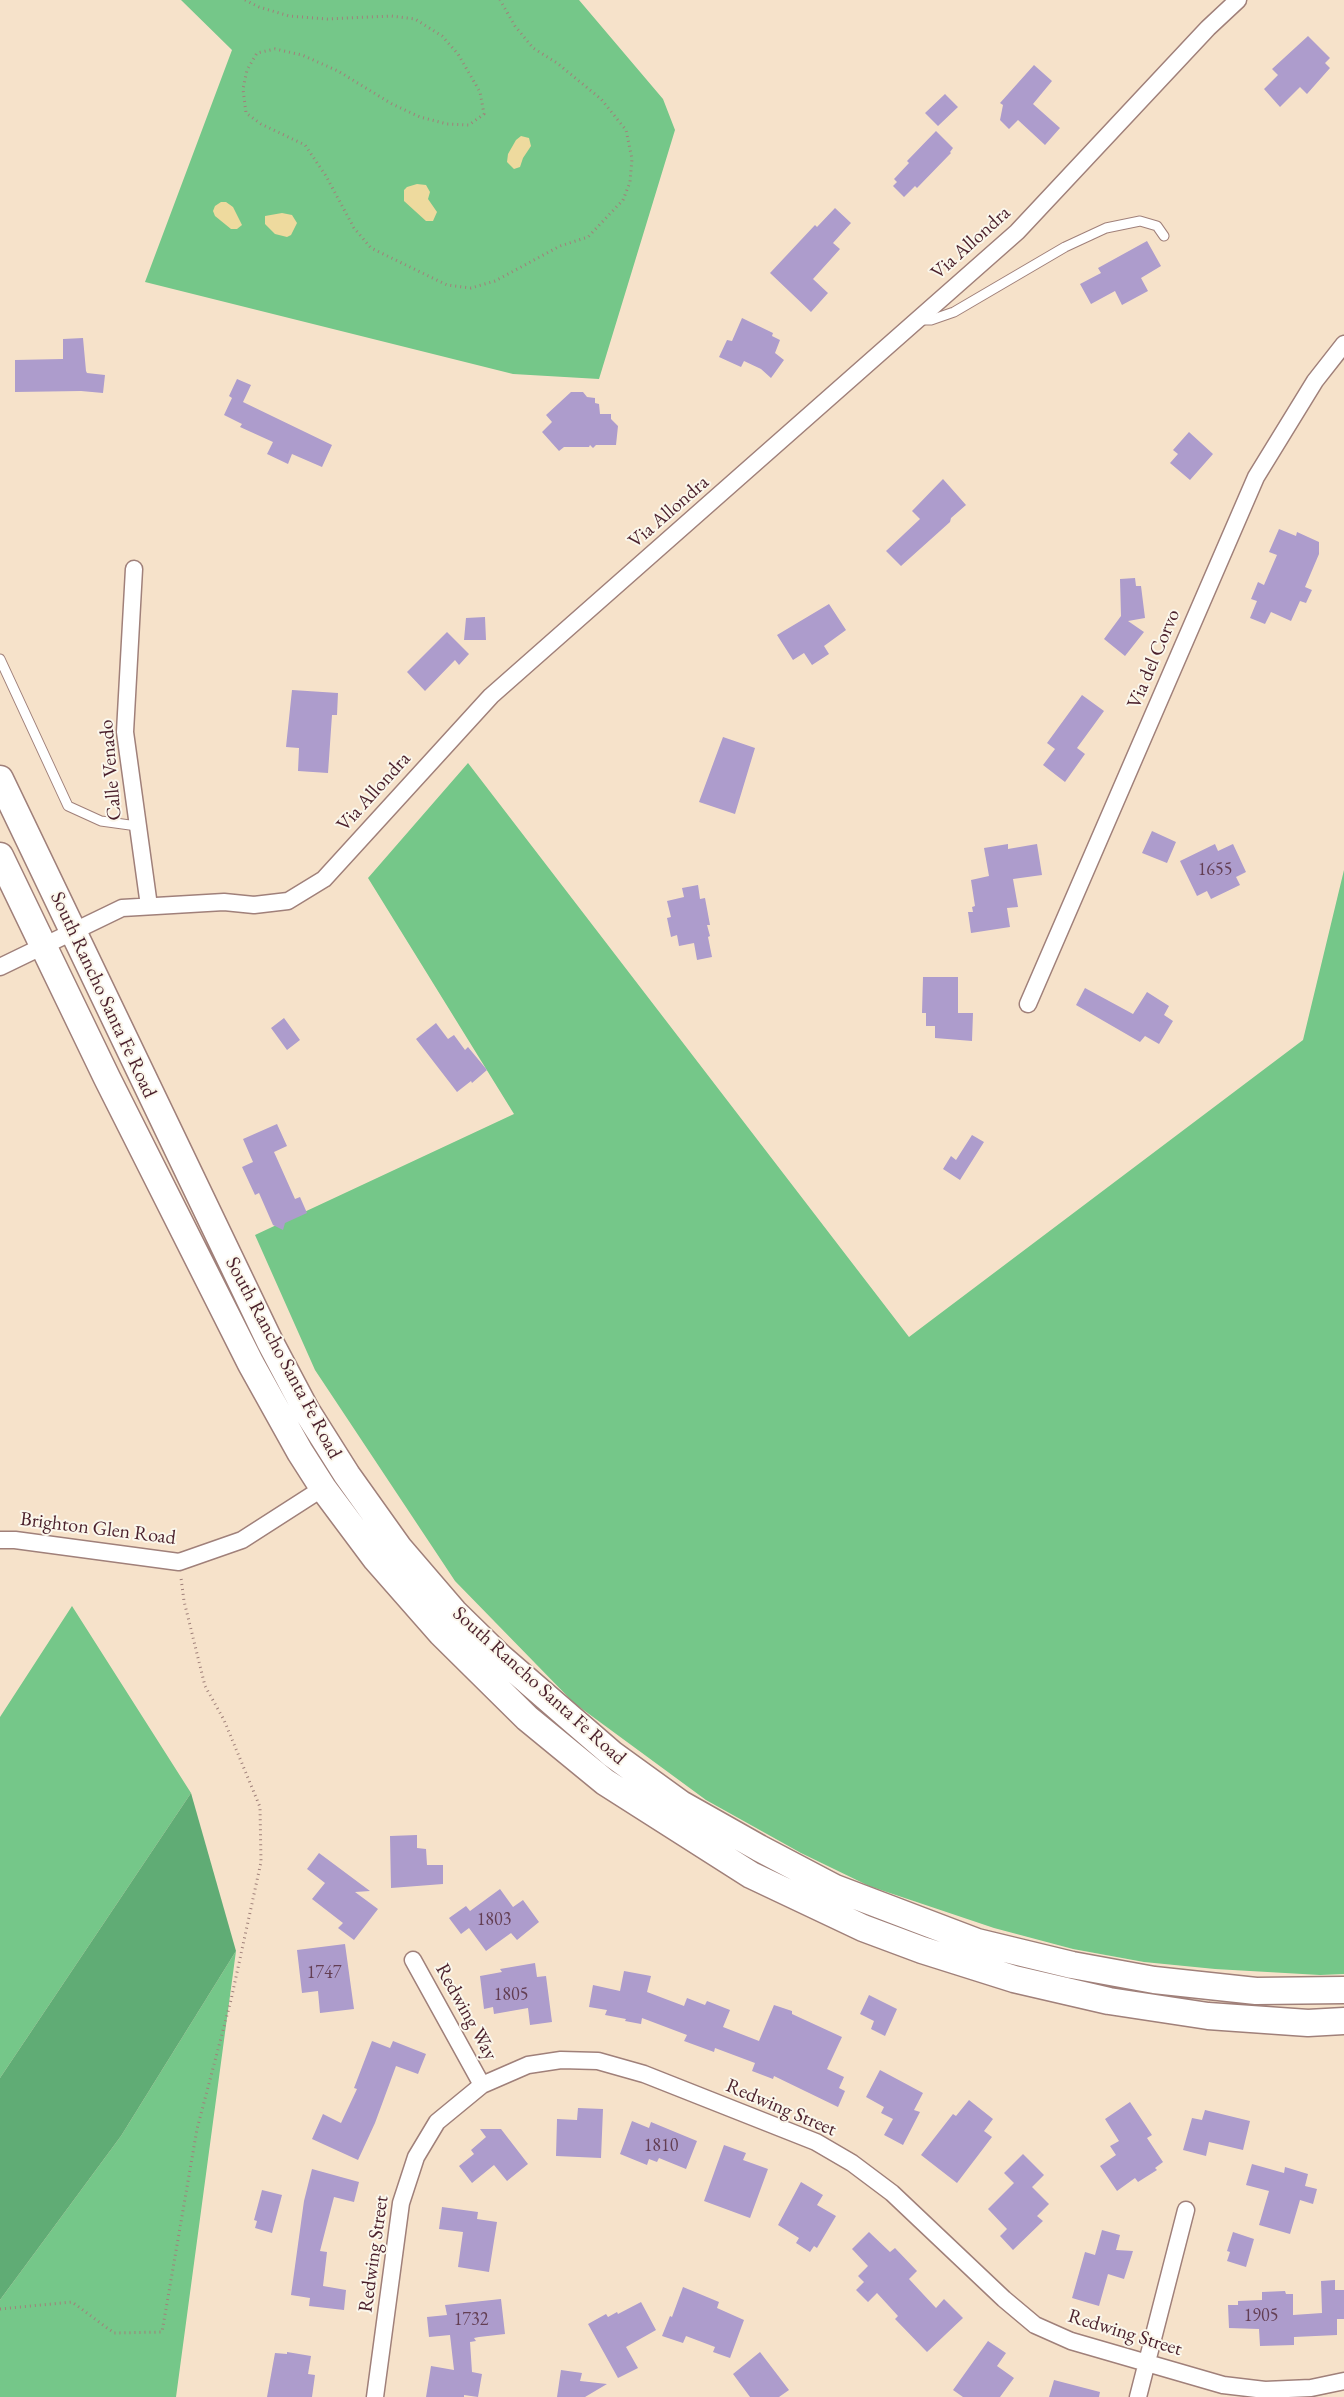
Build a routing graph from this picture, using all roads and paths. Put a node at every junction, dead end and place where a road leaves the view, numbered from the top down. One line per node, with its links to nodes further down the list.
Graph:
1 (245, 0): 2 (path)
2 (500, 0)
3 (1238, 0): 5 (street, Via Allondra)
4 (1164, 236): 5 (lane)
5 (917, 320): 12 (street, Via Allondra)
6 (1344, 344): 16 (street, Via del Corvo)
7 (134, 569): 10 (street, Calle Venado)
8 (0, 659): 10 (lane)
9 (0, 779): 13 (main road, South Rancho Santa Fe Road)
10 (138, 826): 12 (street, Calle Venado)
11 (0, 856): 14 (main road, South Rancho Santa Fe Road)
12 (149, 906): 13 (street, Via Allondra)
13 (72, 932): 14 (street, Via Allondra); 21 (main road, South Rancho Santa Fe Road)
14 (43, 945): 15 (street, Via Allondra); 17 (main road, South Rancho Santa Fe Road)
15 (0, 967)
16 (1028, 1004)
17 (323, 1488): 19 (street, Brighton Glen Road); 22 (main road, South Rancho Santa Fe Road)
18 (0, 1540): 19 (street, Brighton Glen Road)
19 (179, 1562): 25 (path)
20 (413, 1960): 23 (street, Redwing Way)
21 (1344, 1990)
22 (1344, 2022)
23 (482, 2085): 26 (street, Redwing Street); 28 (street, Redwing Street)
24 (1186, 2210): 26 (street)
25 (0, 2309)
26 (1147, 2363): 27 (street, Redwing Street); 29 (street)
27 (1344, 2381)
28 (376, 2397)
29 (1138, 2397)

